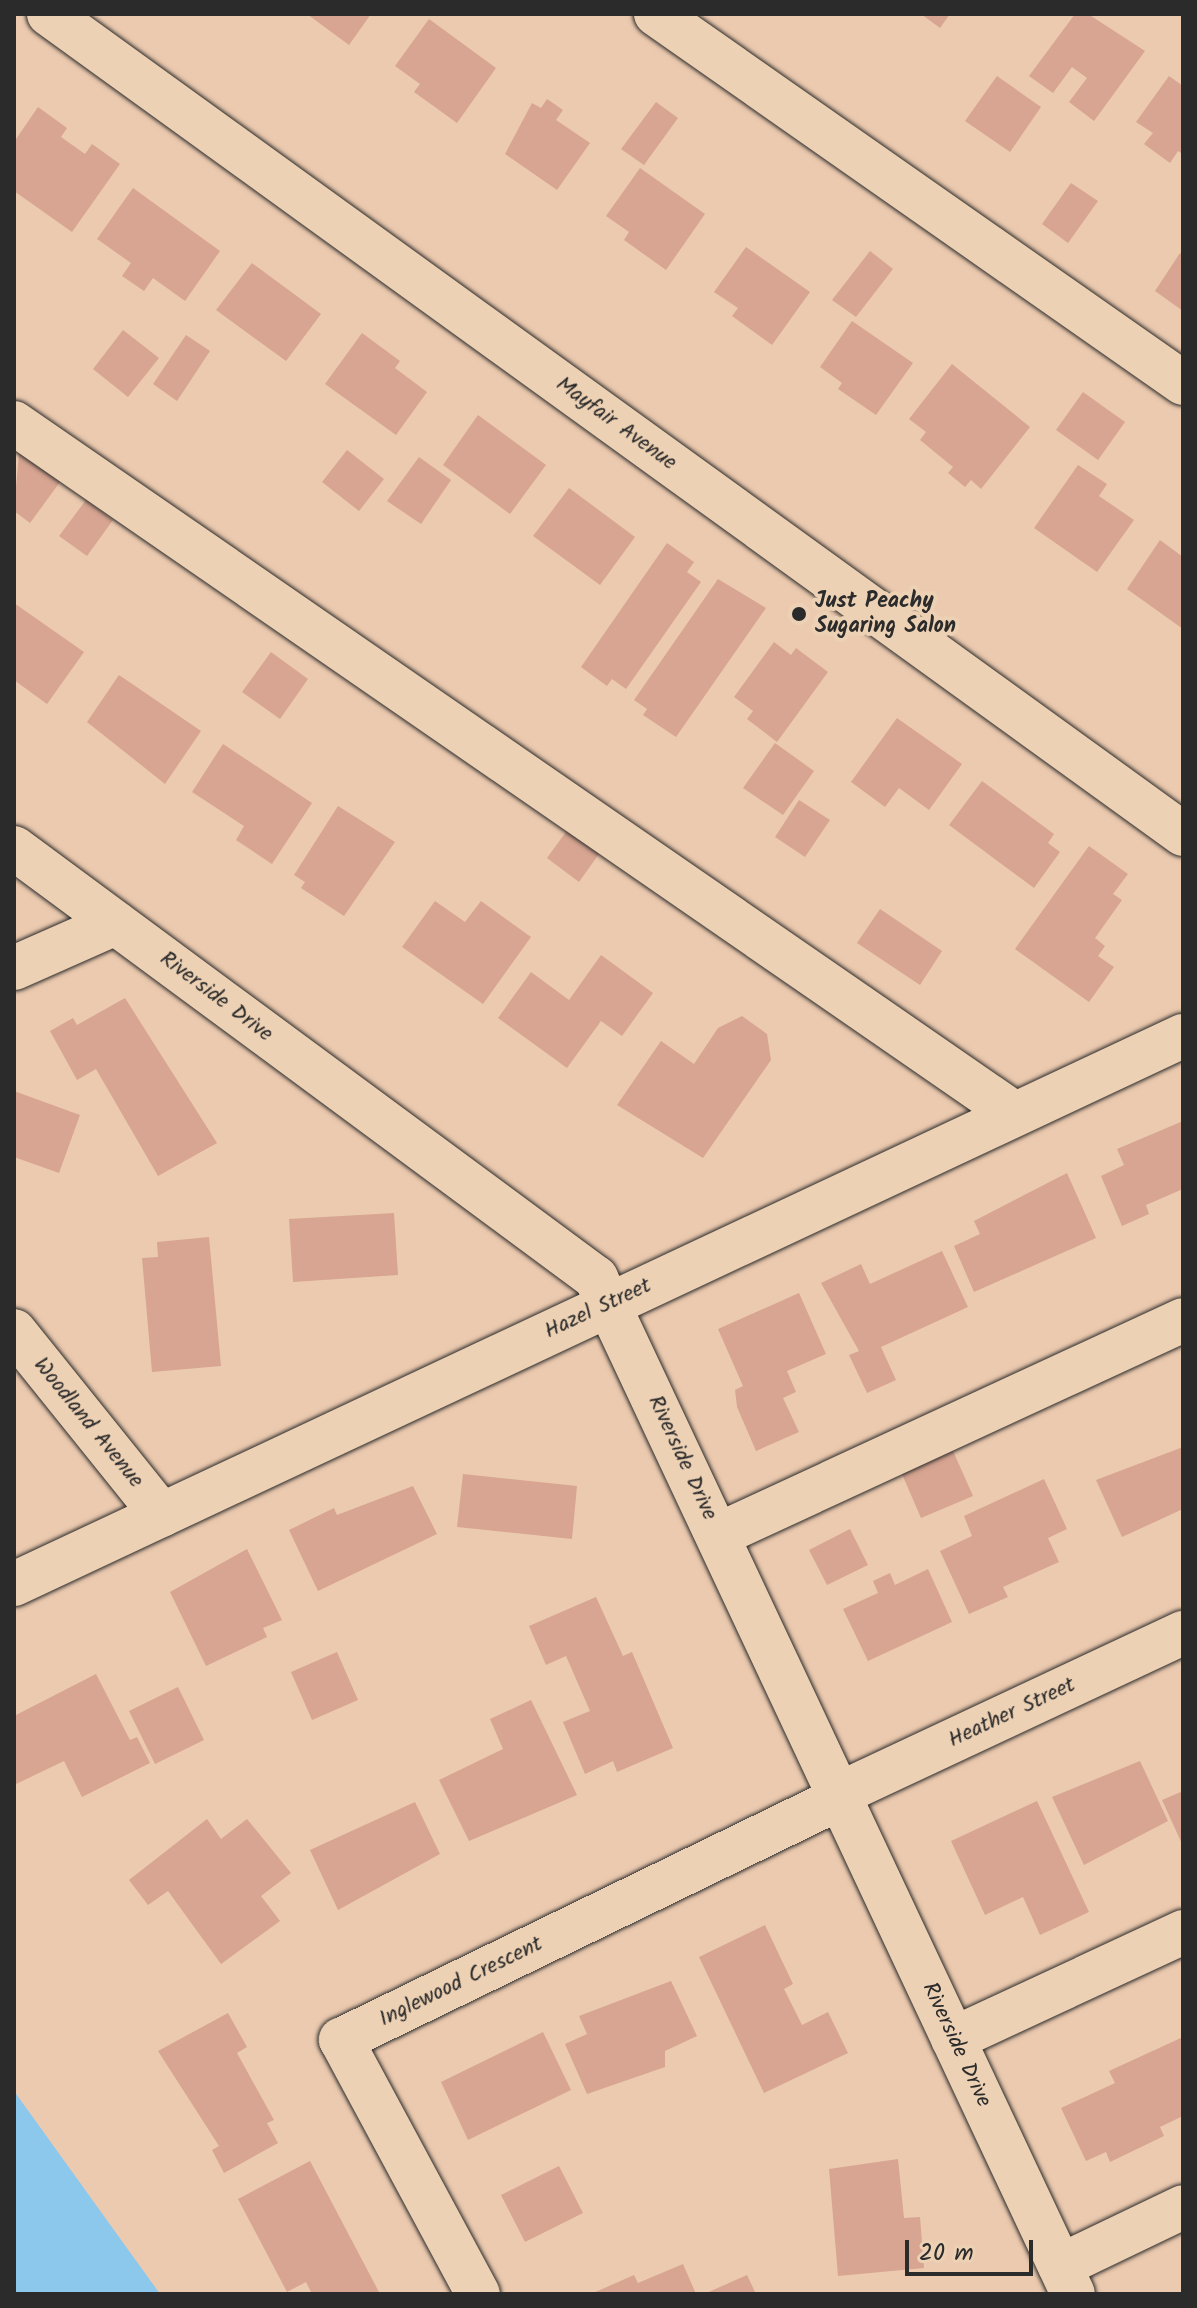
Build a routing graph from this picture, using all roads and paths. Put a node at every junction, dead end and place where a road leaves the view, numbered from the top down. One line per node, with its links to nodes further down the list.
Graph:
1 (49, 14): 5 (street, Mayfair Avenue)
2 (656, 14): 3 (street)
3 (1183, 383)
4 (14, 423): 10 (street)
5 (1183, 834)
6 (14, 848): 7 (street, Riverside Drive)
7 (116, 923): 8 (street); 11 (street, Riverside Drive)
8 (14, 968)
9 (1183, 1036): 10 (street, Hazel Street)
10 (1015, 1114): 11 (street, Hazel Street)
11 (609, 1303): 14 (street, Hazel Street); 15 (street, Riverside Drive)
12 (1183, 1320): 15 (street)
13 (14, 1331): 14 (street, Woodland Avenue)
14 (162, 1515): 16 (street, Hazel Street)
15 (718, 1535): 18 (street, Riverside Drive)
16 (14, 1584)
17 (1183, 1633): 18 (street, Heather Street)
18 (841, 1796): 20 (street, Riverside Drive); 23 (street, Inglewood Crescent)
19 (1183, 1932): 20 (street)
20 (953, 2039): 22 (street, Riverside Drive)
21 (1183, 2207): 22 (street)
22 (1066, 2280)
23 (478, 2294)

